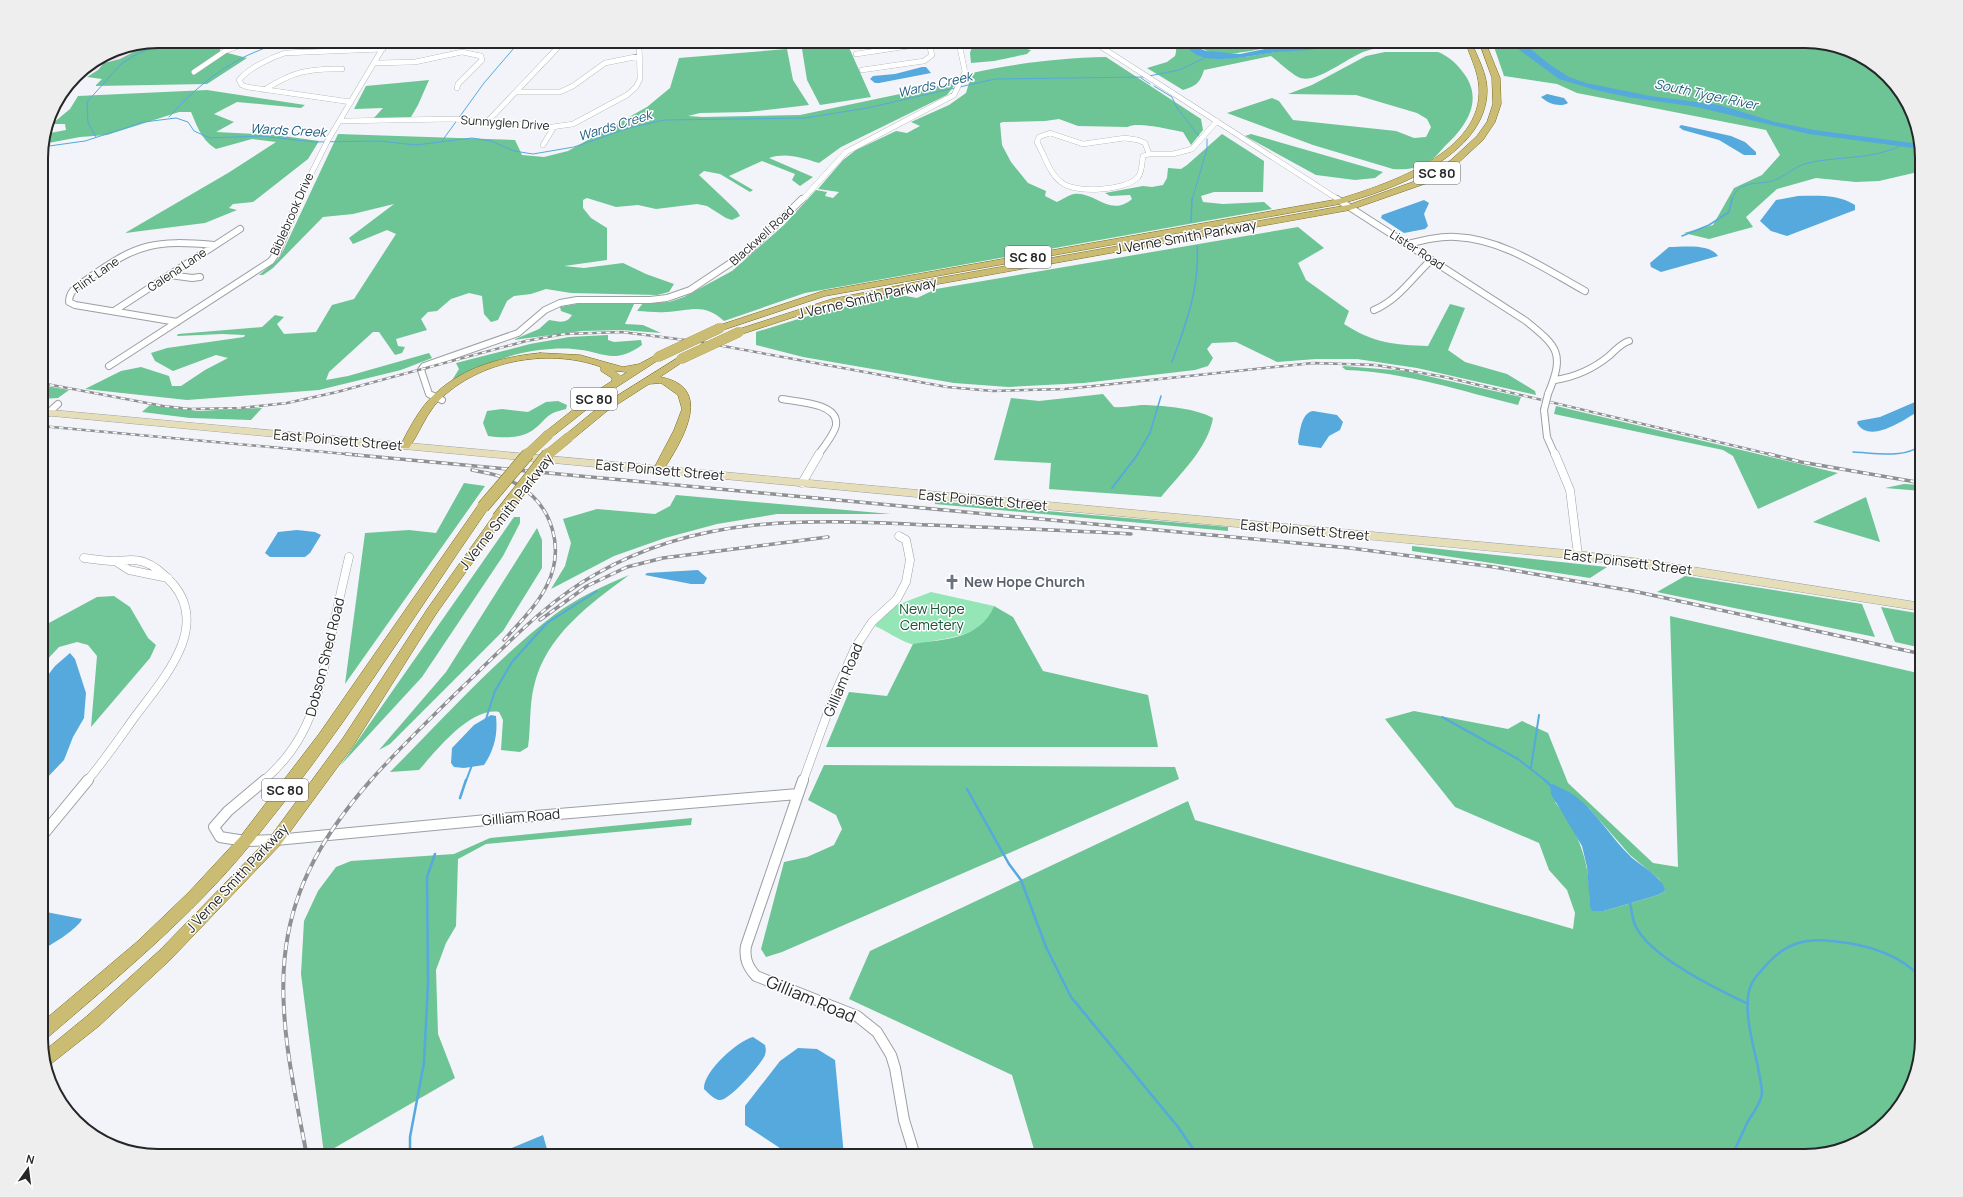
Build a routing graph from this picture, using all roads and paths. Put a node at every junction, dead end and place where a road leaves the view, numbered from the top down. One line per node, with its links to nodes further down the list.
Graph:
1 (233, 48): 16 (street)
2 (557, 48): 19 (street)
3 (640, 48): 12 (street, Sunnyglen Drive)
4 (892, 48): 11 (street)
5 (930, 48): 15 (street)
6 (960, 48): 46 (street, Blackwell Road)
7 (1103, 48): 23 (street, Lister Road)
8 (1471, 48): 27 (main road, J Verne Smith Parkway / SC 80)
9 (1485, 48): 28 (main road, J Verne Smith Parkway / SC 80)
10 (383, 49): 13 (street, Biblebrook Drive); 18 (street)
11 (856, 54)
12 (640, 56): 19 (street); 24 (street, Sunnyglen Drive)
13 (376, 63): 17 (street); 20 (street, Biblebrook Drive)
14 (342, 69): 18 (street)
15 (862, 70)
16 (194, 72)
17 (457, 88)
18 (264, 90): 20 (street)
19 (516, 92): 22 (street)
20 (351, 102): 21 (street, Biblebrook Drive)
21 (340, 121): 22 (street, Sunnyglen Drive); 38 (street, Biblebrook Drive)
22 (488, 121): 24 (street, Sunnyglen Drive)
23 (1217, 121): 26 (street); 27 (street, Lister Road)
24 (554, 127): 25 (street)
25 (543, 145)
26 (1149, 154): 26 (street)
27 (1340, 201): 28 (street, Lister Road); 42 (main road, J Verne Smith Parkway / SC 80, bridge)
28 (1350, 207): 30 (street, Lister Road); 40 (main road, J Verne Smith Parkway / SC 80, bridge)
29 (240, 229): 31 (street, Galena Lane)
30 (1408, 244): 32 (street, Lister Road); 35 (street)
31 (214, 245): 33 (street, Galena Lane); 37 (street, Flint Lane)
32 (1431, 260): 36 (street); 43 (street, Lister Road)
33 (170, 275): 34 (street); 37 (street, Galena Lane)
34 (200, 277)
35 (1585, 291)
36 (1374, 310)
37 (114, 311): 38 (street, Flint Lane)
38 (177, 322): 41 (street, Biblebrook Drive)
39 (1629, 341): 43 (street)
40 (670, 365): 45 (main road, J Verne Smith Parkway / SC 80); 52 (main road)
41 (109, 366)
42 (641, 367): 44 (main road, J Verne Smith Parkway / SC 80); 46 (main road)
43 (1555, 380): 55 (street, Lister Road, bridge)
44 (616, 383): 46 (main road); 64 (main road, J Verne Smith Parkway / SC 80, bridge)
45 (641, 383): 52 (main road); 63 (main road, J Verne Smith Parkway / SC 80, bridge)
46 (440, 399): 51 (main road)
47 (782, 399): 53 (street)
48 (58, 404): 49 (street)
49 (48, 411)
50 (48, 413): 51 (main road, East Poinsett Street)
51 (409, 446): 52 (main road, East Poinsett Street)
52 (662, 470): 53 (main road, East Poinsett Street)
53 (802, 483): 55 (main road, East Poinsett Street)
54 (898, 536): 61 (street, Gilliam Road)
55 (1578, 555): 60 (main road, East Poinsett Street)
56 (349, 557): 64 (street, Dobson Shed Road)
57 (84, 558): 58 (street)
58 (115, 561): 59 (street); 59 (street)
59 (168, 578): 62 (street)
60 (1915, 606)
61 (798, 794): 63 (street, Gilliam Road); 67 (street, Gilliam Road)
62 (48, 828)
63 (276, 840): 64 (street, Gilliam Road); 66 (main road, J Verne Smith Parkway / SC 80)
64 (245, 841): 65 (main road, J Verne Smith Parkway / SC 80)
65 (48, 1027)
66 (50, 1056)
67 (913, 1149)

